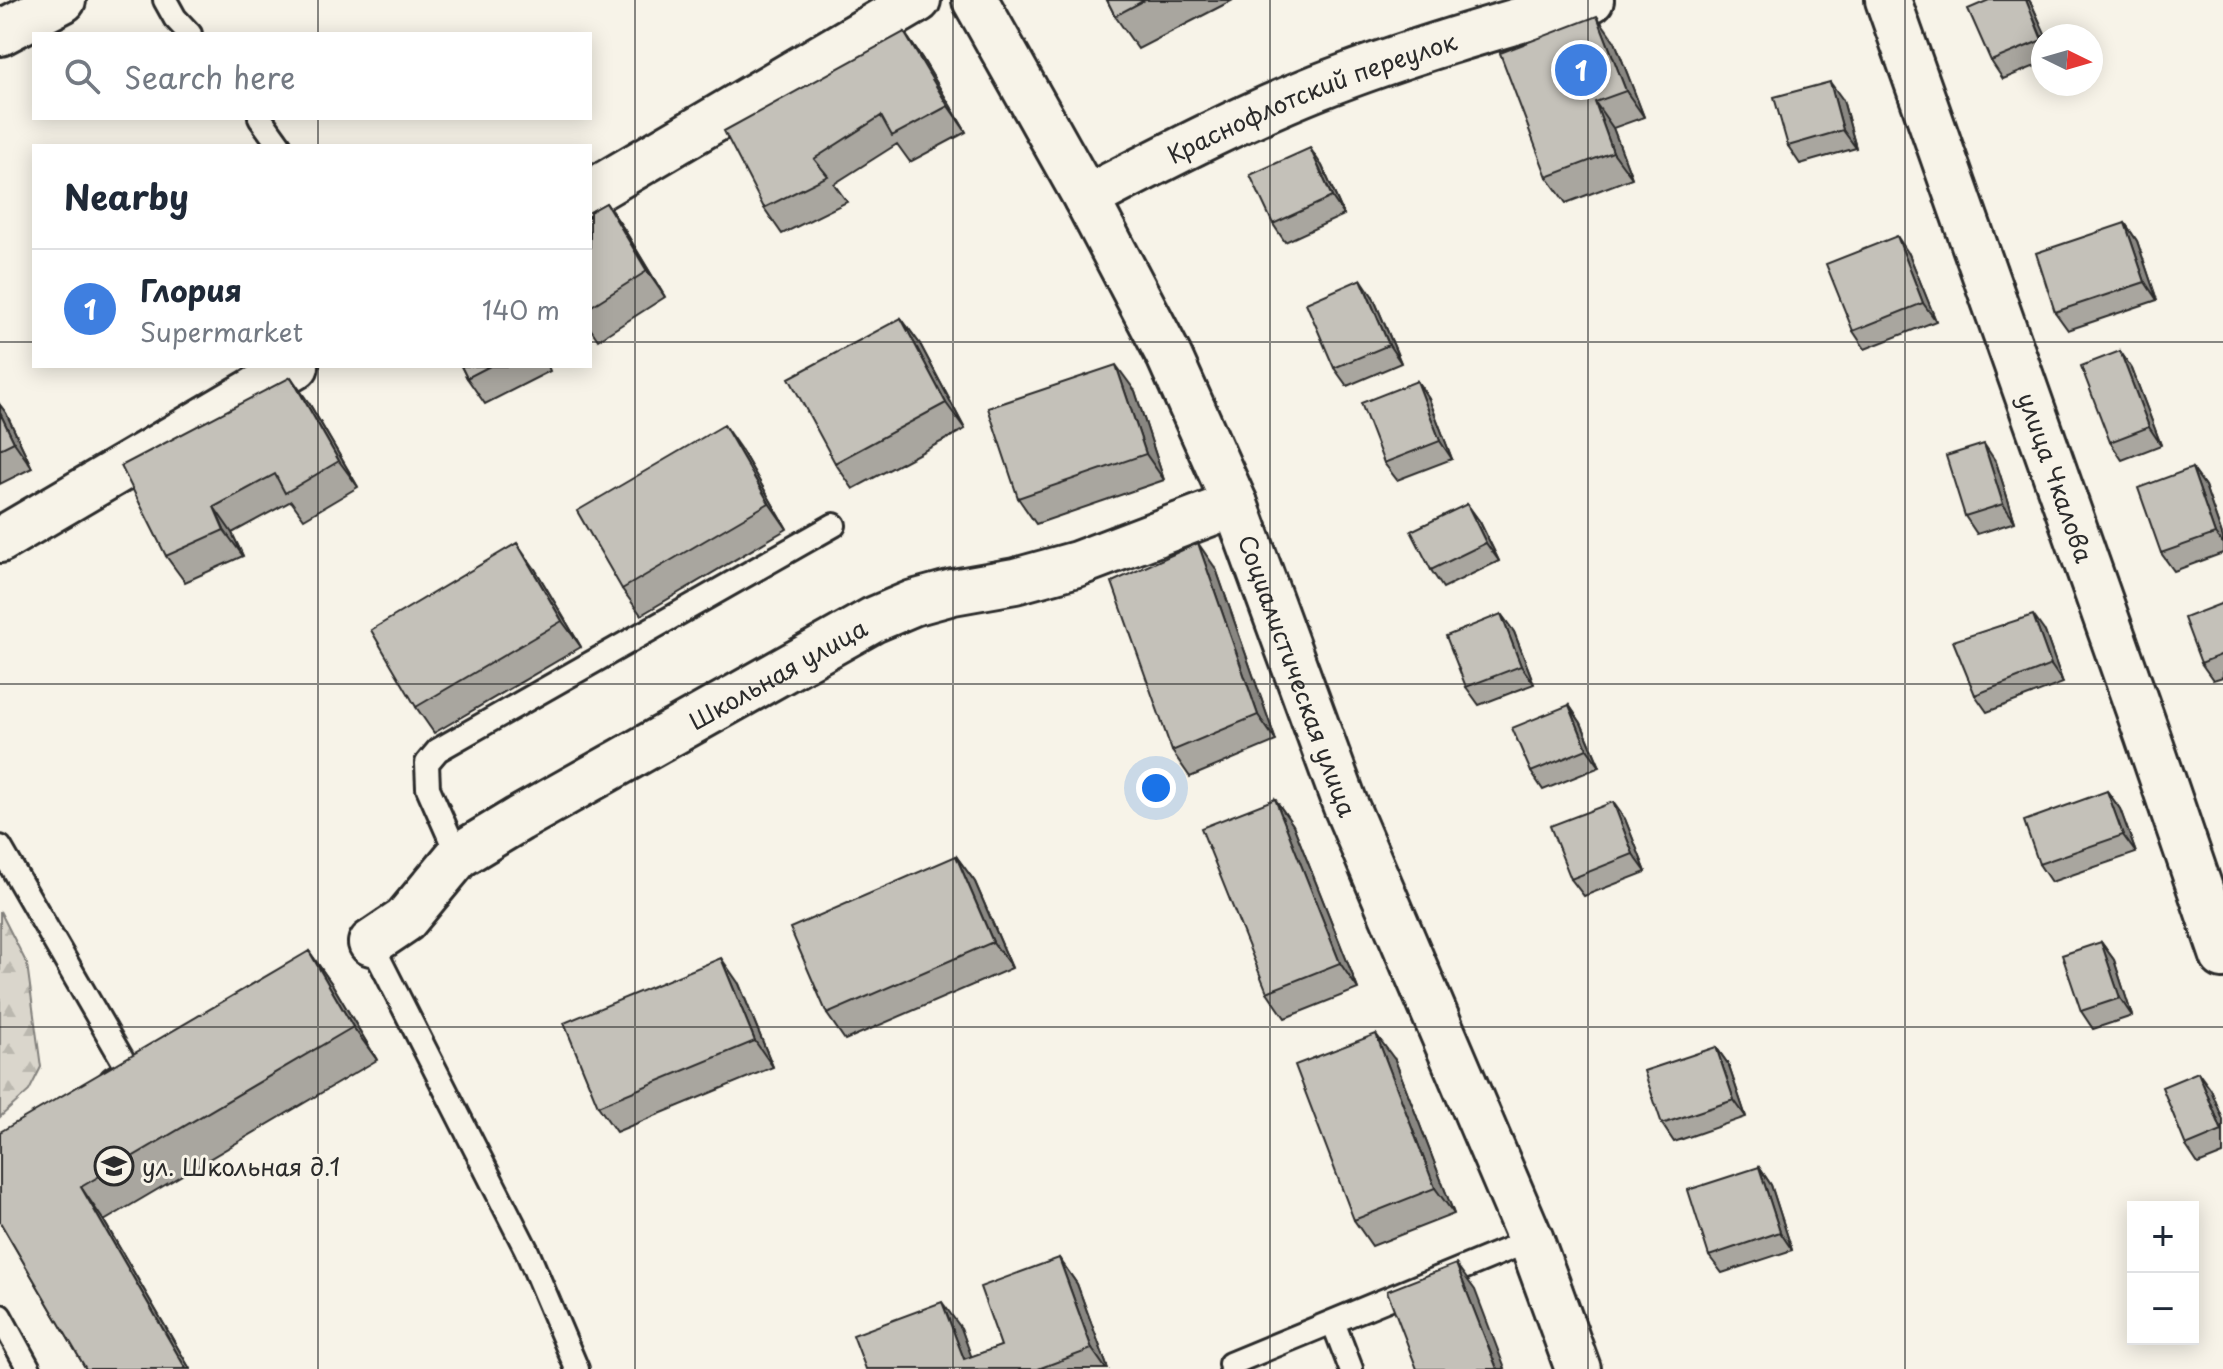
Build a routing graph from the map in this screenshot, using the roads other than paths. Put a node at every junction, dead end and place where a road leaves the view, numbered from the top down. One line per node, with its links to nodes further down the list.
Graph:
1 (63, 0): 8 (street)
2 (165, 0): 7 (lane)
3 (918, 0): 11 (street)
4 (975, 0): 12 (street, Социалистическая улица)
5 (1591, 0): 12 (street, Краснофлотский переулок)
6 (1888, 0): 20 (street, улица Чкалова)
7 (188, 32)
8 (0, 33)
9 (261, 120): 10 (lane)
10 (279, 144)
11 (592, 192)
12 (1086, 198): 14 (street, Социалистическая улица)
13 (293, 368): 16 (street)
14 (1235, 504): 18 (street, Школьная улица); 22 (street, Социалистическая улица)
15 (834, 525): 18 (lane)
16 (0, 540)
17 (0, 847): 21 (lane)
18 (458, 856): 19 (street, Школьная улица)
19 (371, 943): 27 (lane)
20 (2223, 956)
21 (89, 1092)
22 (1531, 1240): 24 (lane); 29 (street, Социалистическая улица)
23 (0, 1316): 26 (lane)
24 (1333, 1322): 25 (lane); 28 (lane)
25 (1230, 1364)
26 (29, 1369)
27 (577, 1369)
28 (1351, 1369)
29 (1578, 1369)

